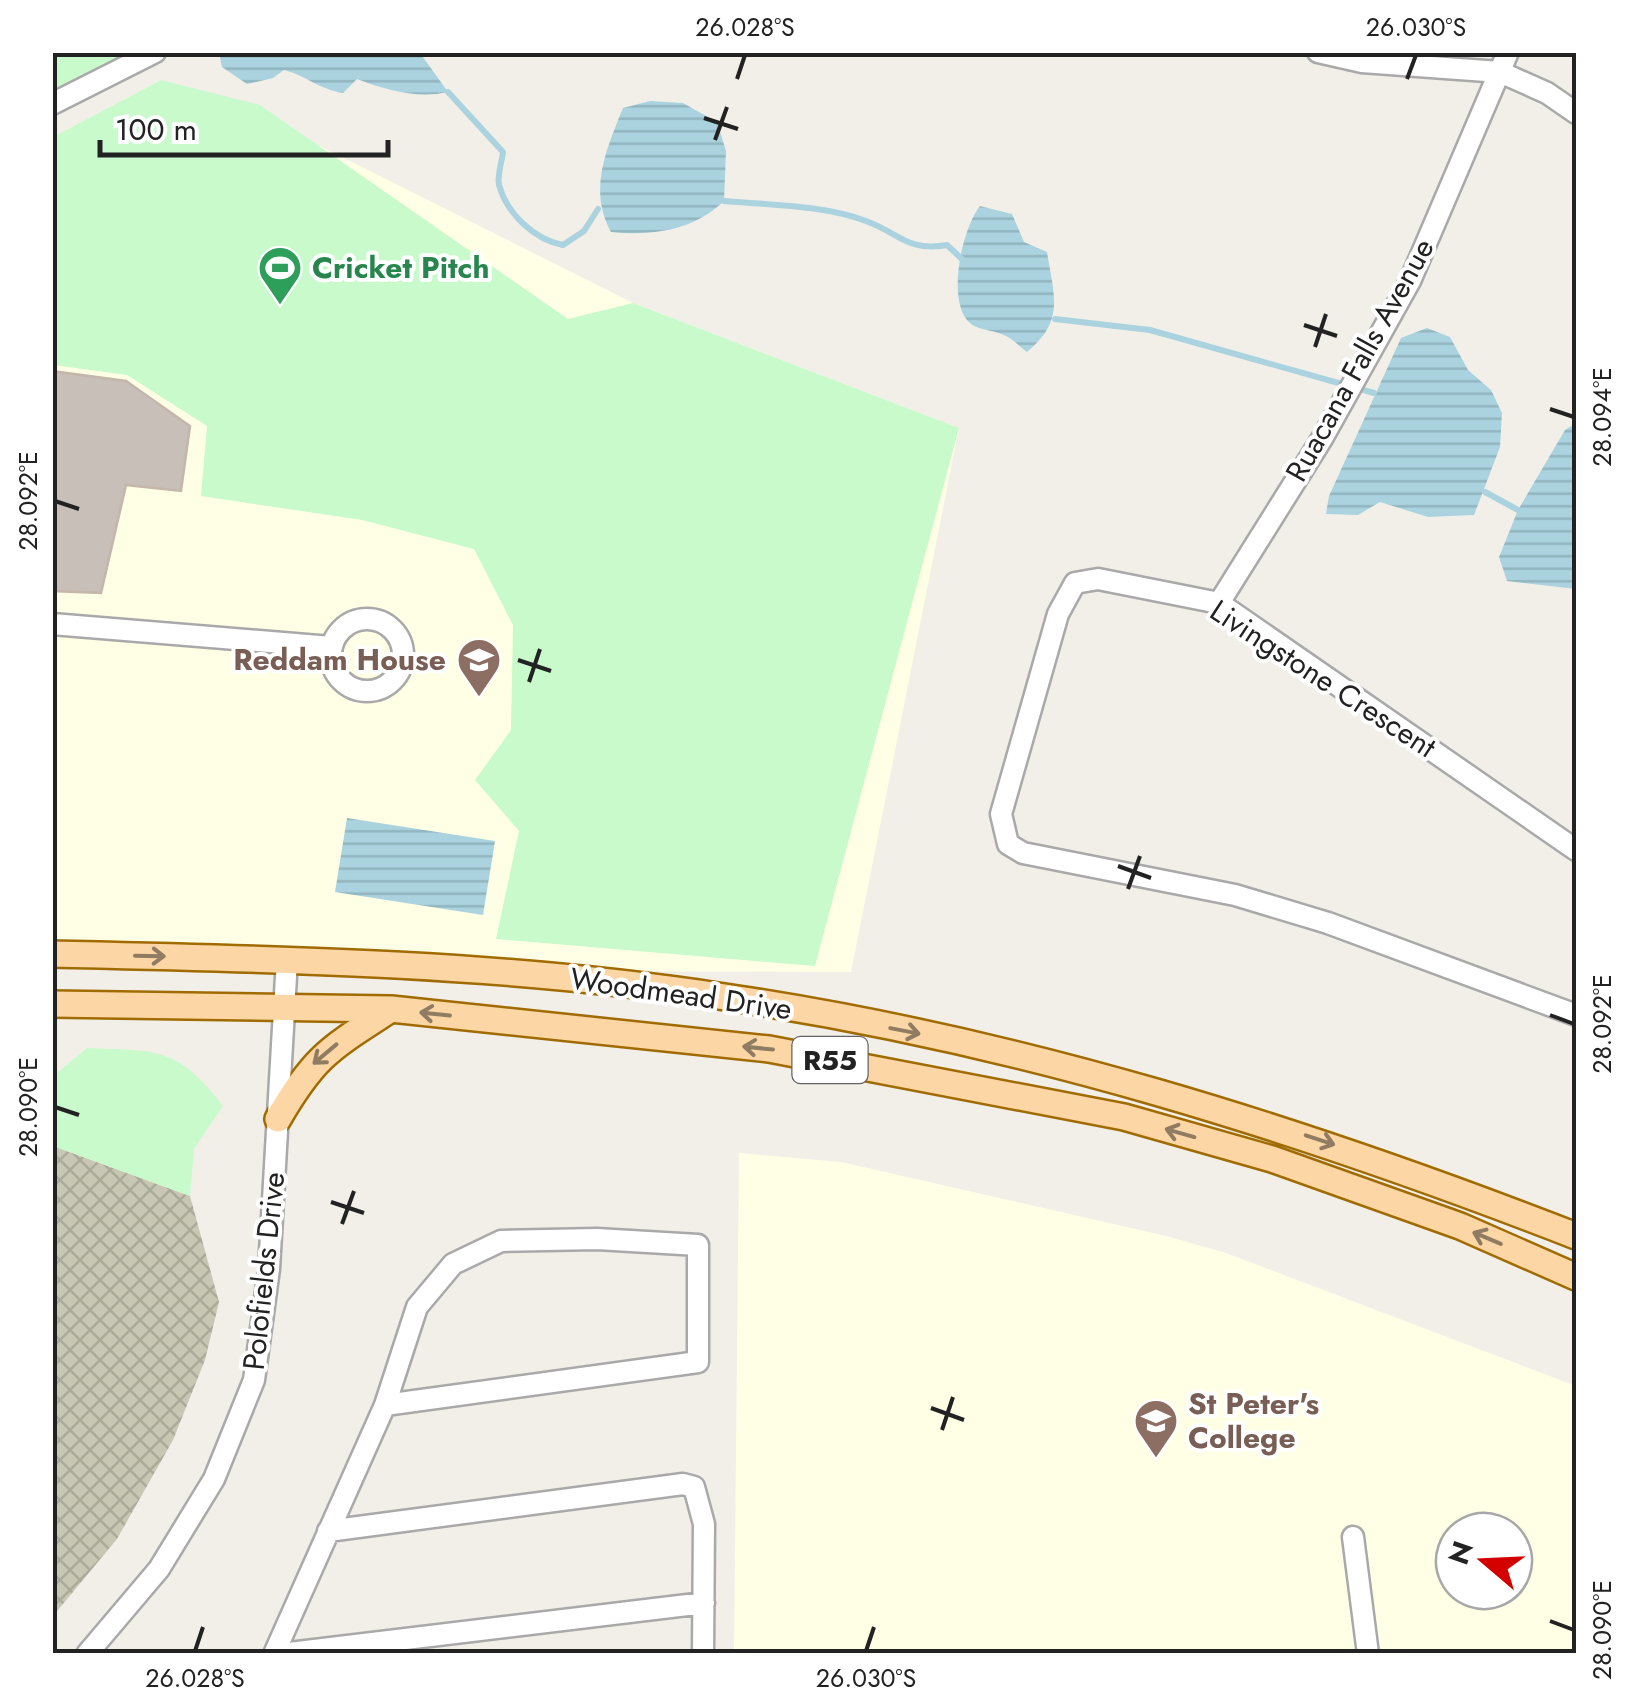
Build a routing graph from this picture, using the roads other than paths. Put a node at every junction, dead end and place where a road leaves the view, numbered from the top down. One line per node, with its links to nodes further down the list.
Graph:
1 (155, 52): 4 (street)
2 (1318, 52): 3 (street)
3 (1504, 62): 5 (street); 6 (street, Ruacana Falls Avenue)
4 (52, 104)
5 (1576, 113)
6 (1219, 603): 9 (street, Livingstone Crescent); 15 (street, Livingstone Crescent)
7 (52, 624): 8 (street)
8 (331, 647)
9 (1576, 850)
10 (52, 954): 11 (main road, Woodmead Drive / R55, one-way to 11)
11 (287, 959): 13 (street, Polofields Drive); 17 (main road, Woodmead Drive / R55, one-way to 17)
12 (52, 1004): 13 (main road, Woodmead Drive / R55)
13 (285, 1006): 14 (main road, Woodmead Drive / R55); 16 (street, Polofields Drive)
14 (391, 1009): 16 (main road, one-way to 16); 18 (main road, Woodmead Drive / R55, one-way to 14)
15 (1576, 1016)
16 (278, 1118): 23 (street, Polofields Drive)
17 (1576, 1236)
18 (1576, 1276)
19 (385, 1405): 19 (street); 20 (street)
20 (328, 1531): 22 (street); 24 (street)
21 (1353, 1537): 26 (street)
22 (704, 1603): 24 (street); 25 (street)
23 (87, 1654)
24 (277, 1654)
25 (703, 1654)
26 (1368, 1654)

